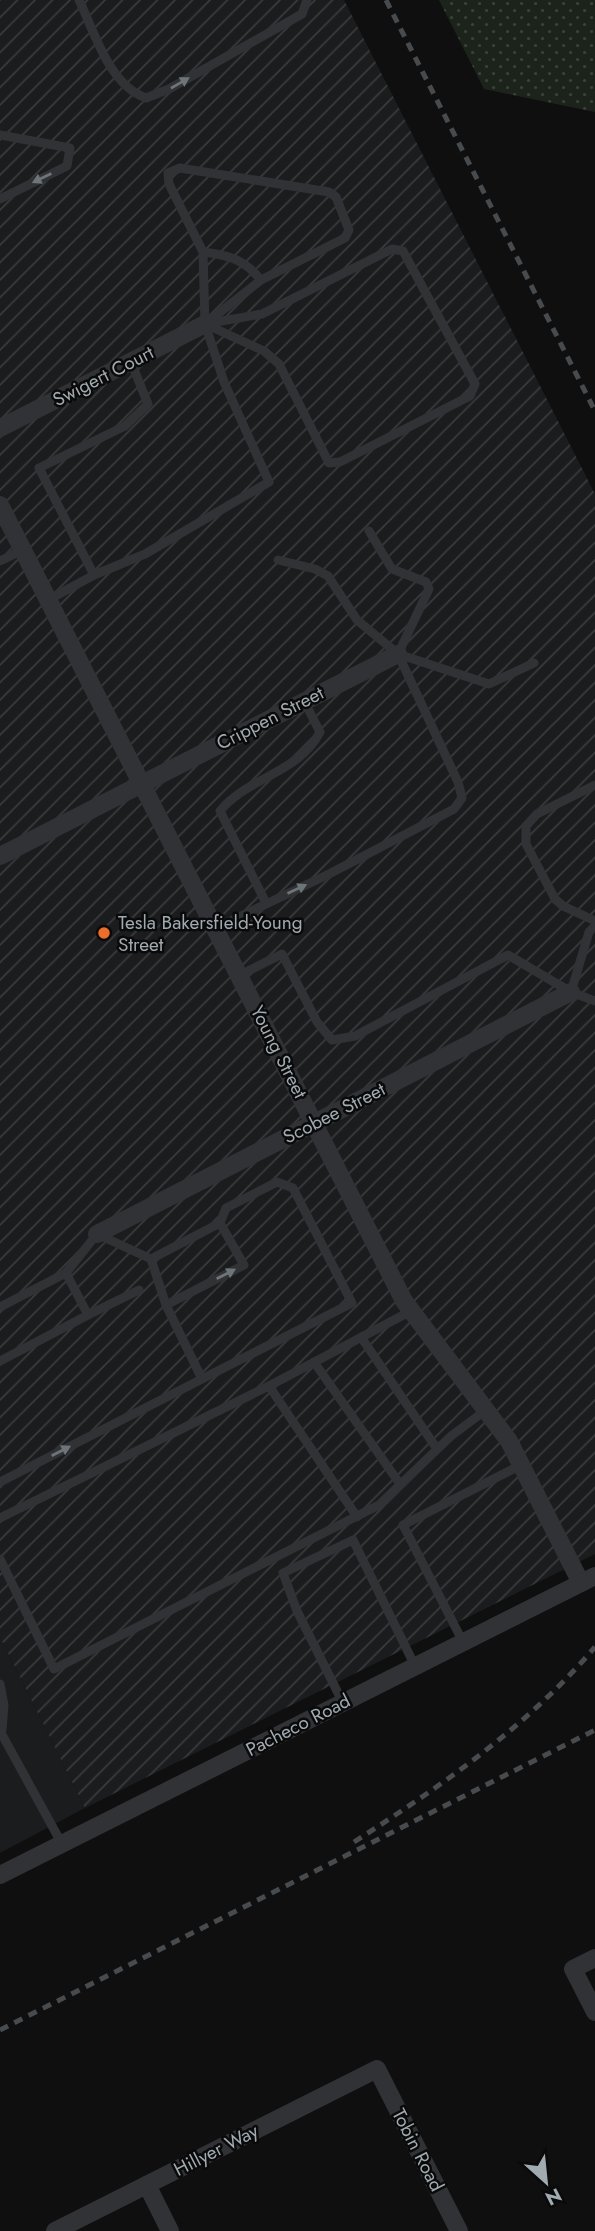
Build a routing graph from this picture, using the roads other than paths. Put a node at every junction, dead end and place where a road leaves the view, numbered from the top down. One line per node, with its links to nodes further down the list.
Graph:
1 (79, 0): 2 (lane, one-way to 2)
2 (307, 0)
3 (0, 135): 4 (lane, one-way to 4)
4 (0, 199)
5 (203, 252): 6 (lane); 6 (lane); 7 (lane)
6 (261, 280): 7 (lane)
7 (205, 324): 7 (lane); 8 (street, Swigert Court); 15 (lane)
8 (131, 362): 9 (street, Swigert Court); 15 (lane)
9 (0, 428)
10 (0, 505): 12 (street, Young Street)
11 (369, 531): 17 (lane)
12 (23, 550): 14 (lane); 16 (street, Young Street)
13 (278, 560): 17 (lane)
14 (0, 561)
15 (94, 575): 16 (lane)
16 (48, 600): 20 (street, Young Street)
17 (398, 654): 18 (lane); 19 (street, Crippen Street); 23 (lane, one-way to 17)
18 (534, 663)
19 (304, 701): 20 (street, Crippen Street); 23 (lane)
20 (142, 783): 22 (street, Crippen Street); 25 (street, Young Street)
21 (595, 785): 24 (lane)
22 (0, 856)
23 (266, 904): 25 (lane)
24 (595, 924): 27 (lane)
25 (216, 928): 26 (street, Young Street)
26 (240, 975): 27 (lane); 29 (street, Young Street)
27 (571, 992): 28 (lane); 29 (street, Scobee Street)
28 (595, 1001)
29 (315, 1122): 31 (street, Scobee Street); 37 (street, Young Street)
30 (220, 1223): 32 (lane); 35 (lane, one-way to 30); 42 (lane)
31 (97, 1234): 32 (lane); 33 (lane)
32 (151, 1259): 35 (lane)
33 (66, 1273): 36 (lane); 38 (lane)
34 (139, 1290): 38 (lane)
35 (166, 1305): 42 (lane)
36 (0, 1307)
37 (411, 1311): 39 (lane); 44 (street, Young Street)
38 (88, 1315): 40 (lane)
39 (361, 1338): 41 (lane); 45 (lane)
40 (0, 1361)
41 (314, 1362): 43 (lane); 48 (lane)
42 (202, 1379): 47 (lane, one-way to 42)
43 (269, 1387): 49 (lane); 50 (lane)
44 (486, 1410): 45 (lane); 46 (street, Young Street)
45 (437, 1449): 48 (lane)
46 (522, 1465): 52 (street, Young Street); 53 (lane)
47 (0, 1482)
48 (400, 1484): 49 (lane)
49 (357, 1517): 51 (lane)
50 (0, 1518)
51 (0, 1559)
52 (588, 1580): 53 (street, Pacheco Road)
53 (463, 1642): 54 (street, Pacheco Road)
54 (415, 1666): 56 (street, Pacheco Road); 56 (lane)
55 (0, 1684): 57 (lane)
56 (343, 1703): 58 (street, Pacheco Road)
57 (1, 1730): 58 (lane)
58 (62, 1844): 59 (street, Pacheco Road)
59 (0, 1875)
60 (595, 1958): 61 (street)
61 (595, 2012)
62 (377, 2068): 63 (street, Hillyer Way); 66 (street, Tobin Road)
63 (147, 2185): 64 (street, Hillyer Way); 65 (street)
64 (55, 2231)
65 (170, 2231)
66 (459, 2231)

